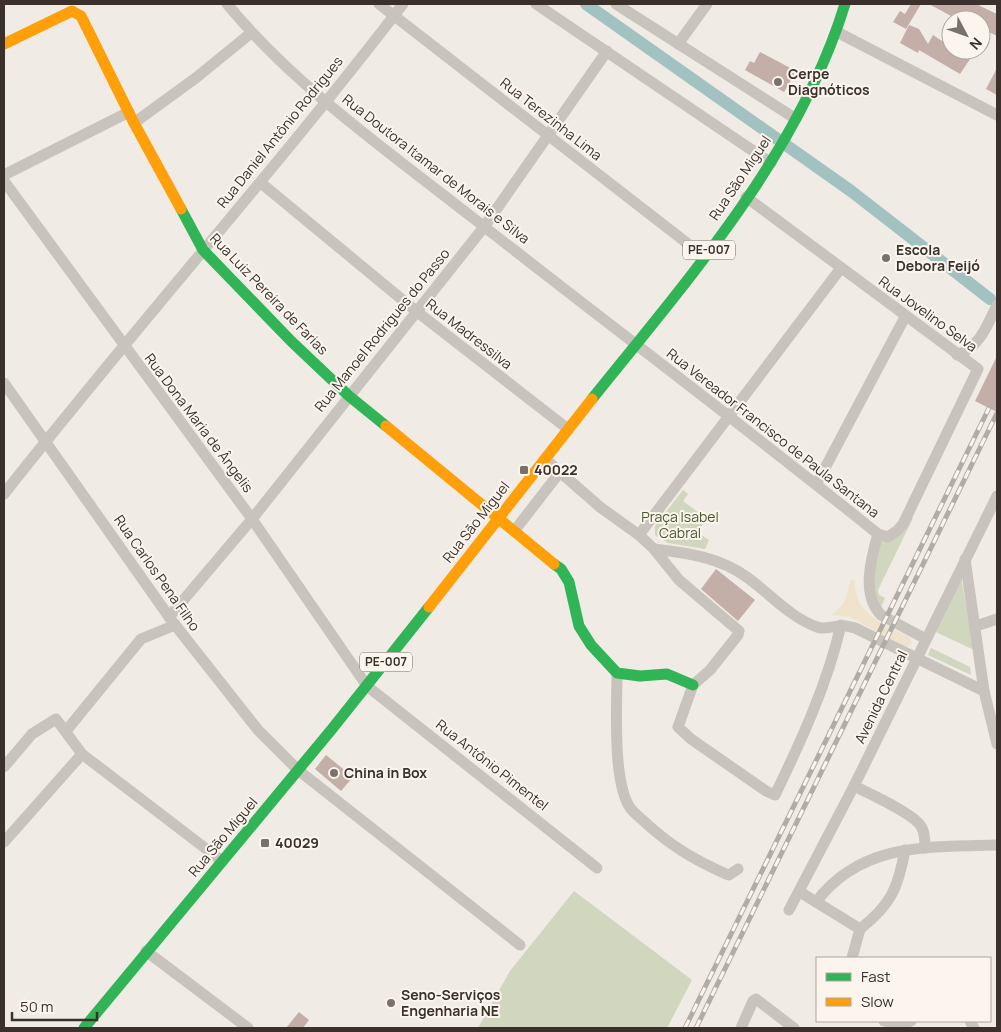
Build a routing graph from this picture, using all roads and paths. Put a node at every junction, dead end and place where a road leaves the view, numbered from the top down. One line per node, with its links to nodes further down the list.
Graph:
1 (227, 4): 11 (street, Rua Doutora Itamar de Morais e Silva)
2 (379, 4): 9 (street, Rua Terezinha Lima)
3 (403, 4): 9 (street, Rua Daniel Antônio Rodrigues)
4 (536, 4): 14 (street)
5 (616, 4): 8 (street)
6 (707, 4): 13 (street)
7 (845, 4): 10 (main road, Rua São Miguel / PE-007)
8 (628, 7): 13 (street)
9 (394, 16): 15 (street, Rua Daniel Antônio Rodrigues); 19 (street, Rua Terezinha Lima)
10 (837, 32): 16 (street); 18 (main road, Rua São Miguel / PE-007)
11 (251, 33): 15 (street, Rua Doutora Itamar de Morais e Silva); 17 (street)
12 (4, 44): 17 (main road, Rua Luiz Pereira de Farias)
13 (678, 44): 18 (street)
14 (607, 51): 19 (street, Rua Manoel Rodrigues do Passo); 20 (street)
15 (326, 100): 23 (street, Rua Daniel Antônio Rodrigues); 25 (street, Rua Doutora Itamar de Morais e Silva)
16 (997, 116)
17 (131, 118): 21 (street); 26 (main road, Rua Luiz Pereira de Farias)
18 (796, 119): 20 (main road, Rua São Miguel / PE-007)
19 (548, 136): 25 (street, Rua Manoel Rodrigues do Passo); 27 (street, Rua Terezinha Lima)
20 (771, 162): 24 (main road, Rua São Miguel / PE-007)
21 (4, 176)
22 (4, 181): 33 (street, Rua Dona Maria de Ângelis)
23 (261, 183): 26 (street, Rua Daniel Antônio Rodrigues); 30 (street, Rua Madressilva)
24 (746, 197): 27 (main road, Rua São Miguel / PE-007); 28 (street, Rua Jovelino Selva)
25 (484, 227): 30 (street, Rua Manoel Rodrigues do Passo); 32 (street, Rua Doutora Itamar de Morais e Silva)
26 (202, 250): 33 (street, Rua Daniel Antônio Rodrigues); 36 (main road, Rua Luiz Pereira de Farias)
27 (705, 257): 32 (main road, Rua São Miguel / PE-007)
28 (841, 268): 31 (street, Rua Jovelino Selva); 37 (street)
29 (997, 305): 34 (street)
30 (416, 311): 36 (street, Rua Manoel Rodrigues do Passo); 38 (street, Rua Madressilva)
31 (905, 317): 34 (street, Rua Jovelino Selva); 42 (street)
32 (636, 346): 37 (street, Rua Vereador Francisco de Paula Santana); 38 (main road, Rua São Miguel / PE-007)
33 (124, 347): 39 (street, Rua Daniel Antônio Rodrigues); 47 (street, Rua Dona Maria de Ângelis)
34 (958, 355): 49 (street, Rua Jovelino Selva)
35 (4, 383): 39 (street, Rua Carlos Pena Filho)
36 (348, 396): 46 (main road, Rua Luiz Pereira de Farias); 47 (street, Rua Manoel Rodrigues do Passo)
37 (728, 418): 42 (street, Rua Vereador Francisco de Paula Santana); 50 (street)
38 (568, 429): 40 (main road, Rua São Miguel / PE-007)
39 (46, 440): 43 (street, Rua Daniel Antônio Rodrigues); 54 (street, Rua Carlos Pena Filho)
40 (545, 459): 41 (street); 46 (main road, Rua São Miguel / PE-007)
41 (560, 472): 48 (street); 50 (street)
42 (817, 483): 49 (street, Rua Vereador Francisco de Paula Santana)
43 (4, 494)
44 (997, 496): 45 (street, Avenida Central)
45 (994, 508): 52 (street, Avenida Central)
46 (499, 517): 48 (main road, Rua Luiz Pereira de Farias); 61 (main road, Rua São Miguel / PE-007)
47 (252, 519): 54 (street, Rua Manoel Rodrigues do Passo); 61 (street, Rua Dona Maria de Ângelis)
48 (515, 530): 59 (main road, Rua Luiz Pereira de Farias)
49 (878, 534): 57 (street, Rua Vereador Francisco de Paula Santana)
50 (639, 536): 51 (street)
51 (654, 549): 55 (street); 60 (street)
52 (965, 559): 56 (street); 57 (street, Avenida Central)
53 (997, 619): 56 (street)
54 (172, 621): 63 (street, Rua Manoel Rodrigues do Passo); 67 (street, Rua Carlos Pena Filho)
55 (840, 625): 58 (street); 60 (street)
56 (976, 626): 62 (street)
57 (926, 639): 58 (street, Avenida Central)
58 (917, 658): 62 (street); 68 (street, Avenida Central)
59 (617, 673): 60 (main road); 76 (street)
60 (693, 685)
61 (367, 686): 67 (main road, Rua São Miguel / PE-007); 75 (street, Rua Antônio Pimentel)
62 (984, 691): 64 (street)
63 (66, 731): 65 (street); 66 (street)
64 (997, 744)
65 (82, 754): 69 (street); 74 (street)
66 (4, 767)
67 (298, 770): 74 (main road, Rua São Miguel / PE-007); 81 (street, Rua Carlos Pena Filho)
68 (854, 786): 72 (street); 77 (street, Avenida Central)
69 (7, 829): 70 (street)
70 (4, 842)
71 (997, 845): 72 (street)
72 (925, 848): 73 (street)
73 (904, 850): 78 (street); 80 (street)
74 (222, 861): 82 (main road, Rua São Miguel / PE-007)
75 (597, 868)
76 (738, 869)
77 (800, 892): 78 (street); 79 (street, Avenida Central)
78 (816, 902): 80 (street)
79 (789, 910)
80 (860, 929): 83 (street)
81 (520, 945)
82 (146, 951): 86 (main road, Rua São Miguel / PE-007); 87 (street)
83 (852, 957)
84 (888, 1022): 85 (street)
85 (908, 1022)
86 (84, 1028)
87 (248, 1028)
88 (740, 1028): 89 (street)
89 (794, 1028)

